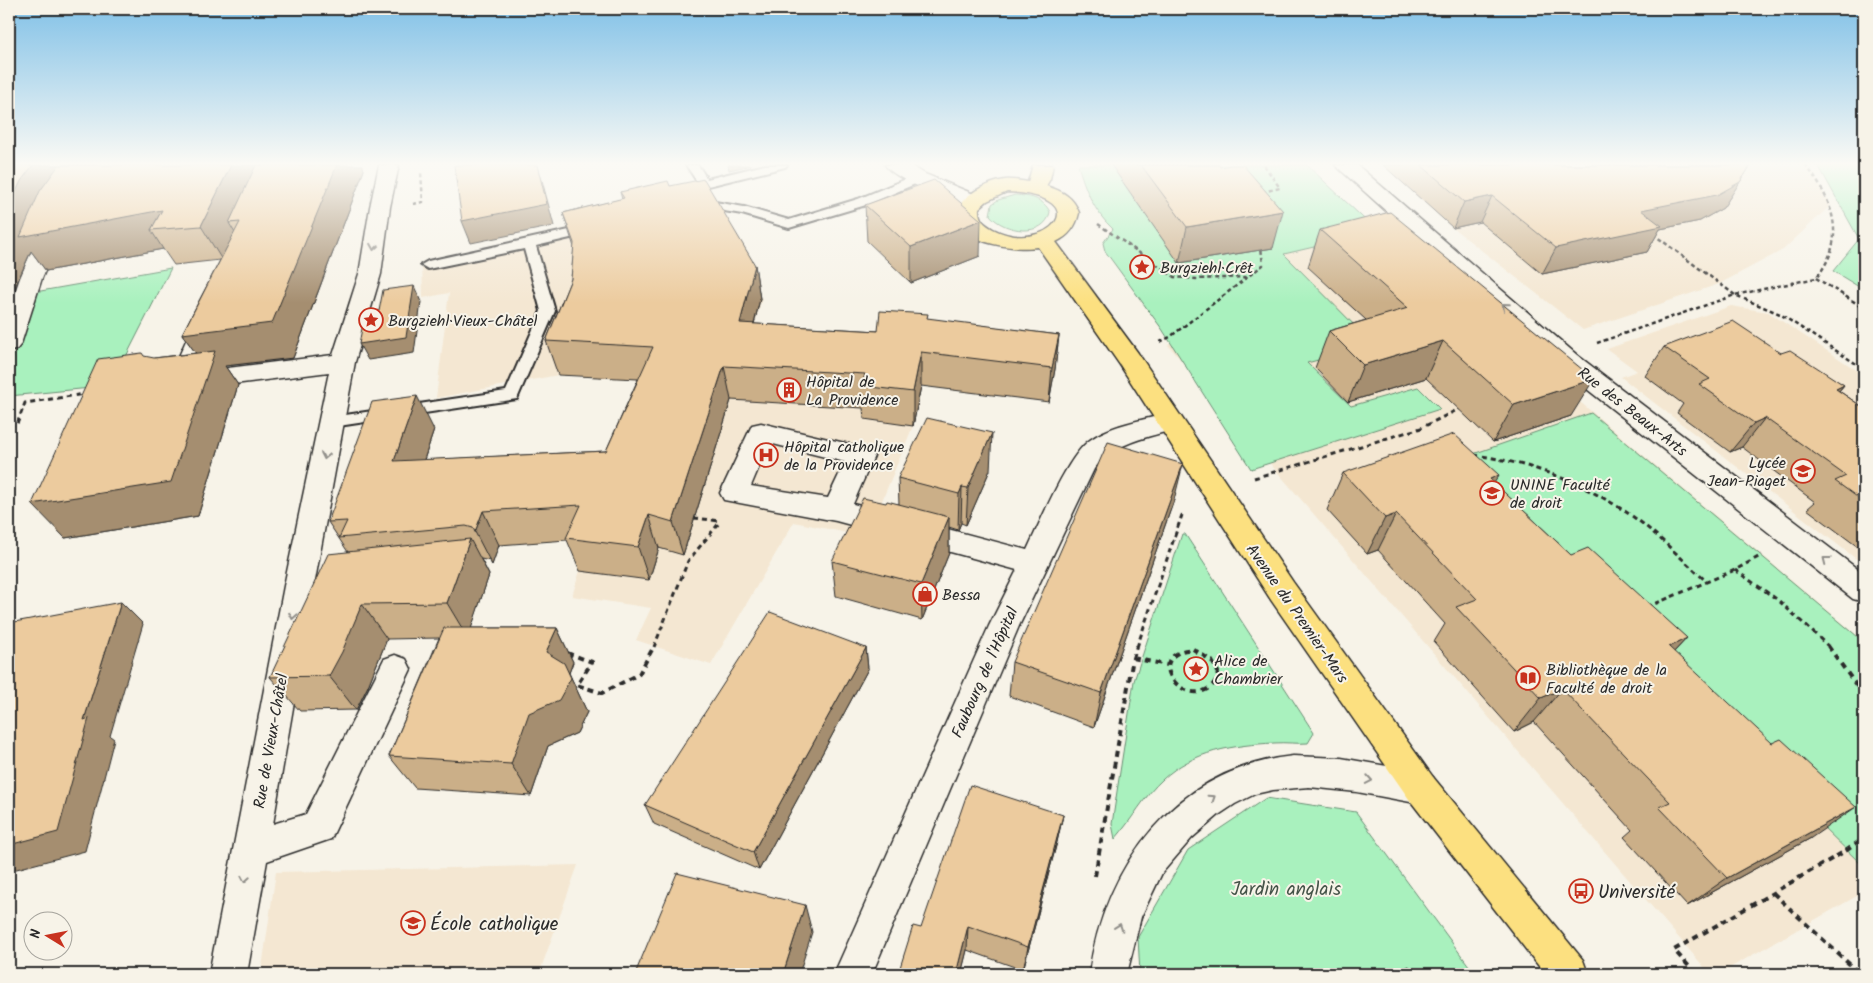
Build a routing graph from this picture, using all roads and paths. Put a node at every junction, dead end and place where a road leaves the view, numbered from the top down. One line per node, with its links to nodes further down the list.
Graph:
1 (62, 211): 22 (street)
2 (380, 211): 24 (street, Rue de Vieux-Châtel, one-way to 24)
3 (736, 211): 4 (lane)
4 (833, 211)
5 (970, 211): 13 (main road)
6 (1068, 211): 13 (main road)
7 (1397, 211): 23 (street, Rue des Beaux-Arts, one-way to 7)
8 (1832, 211): 17 (path)
9 (1095, 222): 16 (path)
10 (604, 226): 14 (lane)
11 (1651, 233): 18 (path)
12 (1260, 238): 16 (path)
13 (1044, 239): 29 (main road, Avenue du Premier-Mars)
14 (529, 244): 15 (lane); 28 (lane)
15 (428, 265)
16 (1248, 277): 21 (path)
17 (1816, 278): 18 (path); 20 (path)
18 (1735, 295): 23 (path); 25 (path)
19 (217, 298): 24 (street)
20 (1864, 308)
21 (1160, 342)
22 (9, 344)
23 (1568, 361): 36 (street, Rue des Beaux-Arts)
24 (343, 362): 28 (street, Rue de Vieux-Châtel)
25 (1864, 369)
26 (87, 393): 30 (path)
27 (1459, 409): 32 (path)
28 (332, 422): 49 (street, Rue de Vieux-Châtel, one-way to 49)
29 (1170, 422): 37 (street, Faubourg de l'Hôpital); 47 (main road, Avenue du Premier-Mars)
30 (9, 426)
31 (1471, 455): 39 (path)
32 (1254, 478)
33 (836, 510): 37 (street)
34 (1182, 515): 43 (path)
35 (720, 522): 42 (path)
36 (1796, 537): 38 (path); 40 (street, Rue des Beaux-Arts, one-way to 36)
37 (1033, 563): 53 (street, Faubourg de l'Hôpital)
38 (1735, 570): 39 (path); 46 (path)
39 (1706, 581): 41 (path)
40 (1864, 590)
41 (1645, 607)
42 (565, 653)
43 (1134, 658): 44 (path); 50 (path)
44 (1167, 665): 44 (path)
45 (395, 669): 49 (street)
46 (1864, 696)
47 (1421, 788): 54 (street, one-way to 47); 55 (main road, Avenue du Premier-Mars)
48 (1864, 838): 51 (path)
49 (251, 849): 52 (street, Rue de Vieux-Châtel, one-way to 52)
50 (1094, 881)
51 (1773, 893): 56 (path); 57 (path)
52 (228, 974)
53 (853, 974)
54 (1108, 974)
55 (1568, 974)
56 (1696, 974)
57 (1860, 974)

